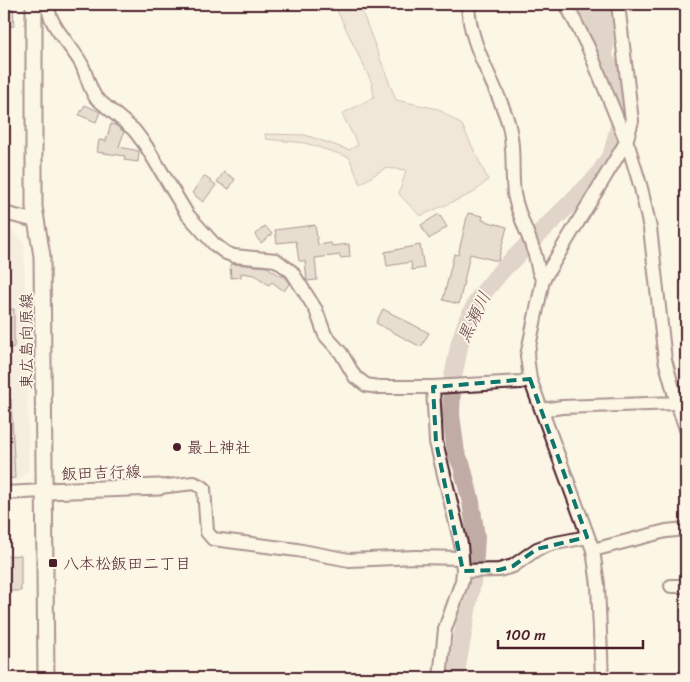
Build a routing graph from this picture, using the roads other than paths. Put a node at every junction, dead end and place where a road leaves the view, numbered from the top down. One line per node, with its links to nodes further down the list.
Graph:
1 (34, 4): 8 (main road, 東広島向原線)
2 (48, 4): 11 (street)
3 (468, 4): 9 (street)
4 (566, 4): 6 (street)
5 (618, 4): 6 (street)
6 (626, 142): 9 (street); 12 (street)
7 (4, 213): 8 (street)
8 (36, 222): 16 (main road, 東広島向原線)
9 (542, 280): 10 (street)
10 (530, 380): 11 (street); 13 (street)
11 (436, 387): 21 (street)
12 (677, 404): 13 (street); 14 (street)
13 (542, 410): 19 (street)
14 (685, 420)
15 (159, 487): 16 (main road, 飯田吉行線); 21 (street)
16 (44, 492): 17 (street); 25 (main road, 東広島向原線)
17 (4, 494)
18 (686, 530): 20 (street)
19 (587, 537): 20 (street); 22 (street)
20 (593, 550): 27 (street)
21 (462, 558): 22 (street)
22 (464, 571): 26 (street)
23 (671, 586): 24 (street)
24 (686, 586)
25 (46, 678)
26 (440, 678)
27 (602, 678)

